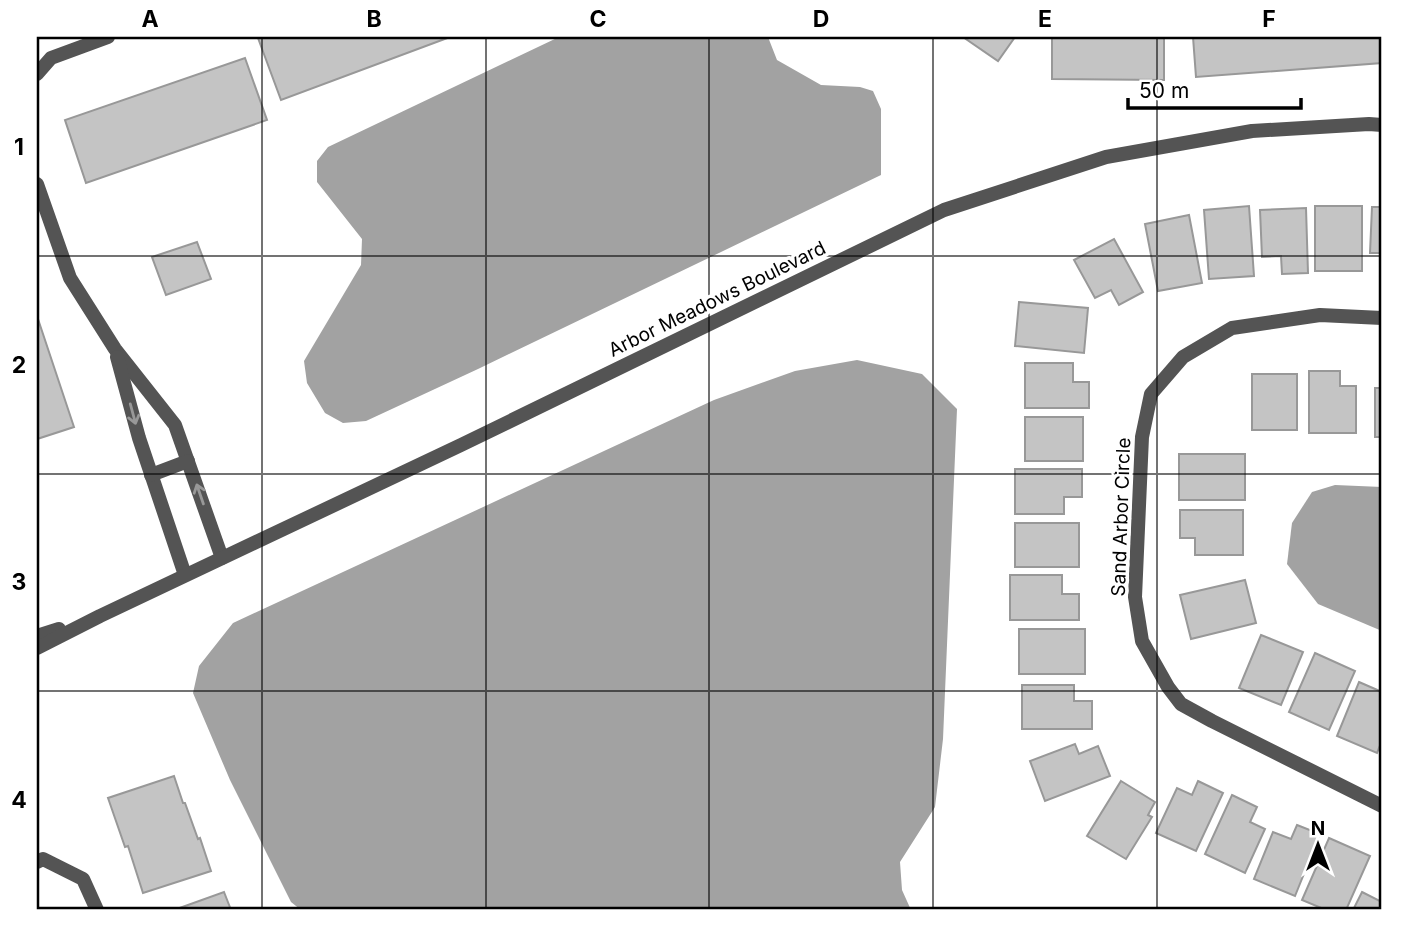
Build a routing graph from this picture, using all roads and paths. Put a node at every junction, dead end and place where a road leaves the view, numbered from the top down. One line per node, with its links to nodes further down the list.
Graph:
1 (108, 37): 2 (street)
2 (37, 74)
3 (1382, 125): 9 (street, Arbor Meadows Boulevard)
4 (37, 184): 6 (street)
5 (1382, 318): 14 (street, Sand Arbor Circle)
6 (115, 349): 7 (street); 8 (street, one-way to 8)
7 (188, 461): 8 (street); 9 (street, one-way to 7)
8 (151, 475): 10 (street)
9 (222, 558): 10 (street, Arbor Meadows Boulevard)
10 (186, 575): 11 (street, Arbor Meadows Boulevard)
11 (100, 616): 12 (street, Arbor Meadows Boulevard); 13 (street, Arbor Meadows Boulevard)
12 (37, 636)
13 (37, 649)
14 (1382, 806)
15 (37, 862): 16 (street)
16 (97, 910)

